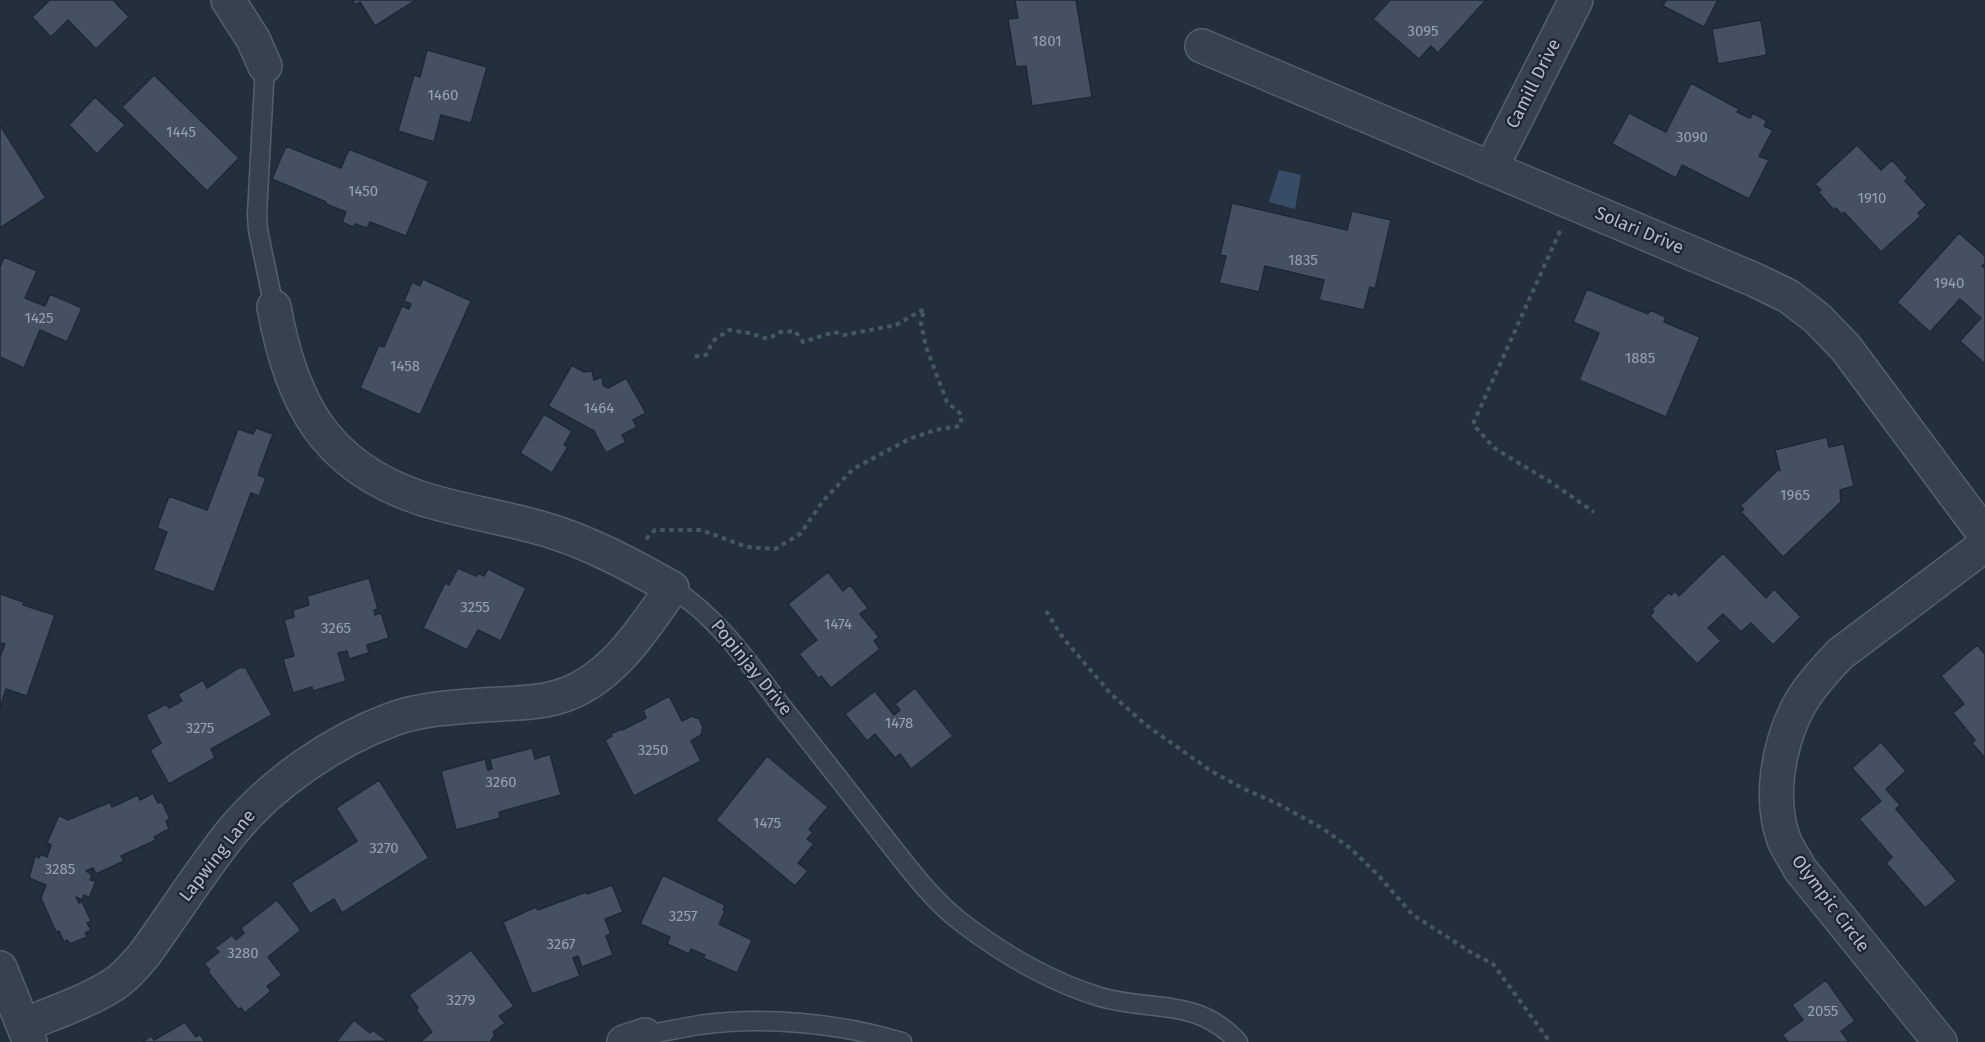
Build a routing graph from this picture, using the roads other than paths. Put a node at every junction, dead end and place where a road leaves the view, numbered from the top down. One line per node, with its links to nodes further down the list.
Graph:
1 (228, 0): 4 (street)
2 (1576, 0): 5 (street, Camill Drive)
3 (1202, 46): 5 (street, Solari Drive)
4 (265, 66): 6 (lane)
5 (1491, 168): 7 (street, Solari Drive)
6 (274, 307): 9 (street, Popinjay Drive)
7 (1985, 535)
8 (1985, 545): 15 (street, Olympic Circle)
9 (672, 588): 11 (street, Lapwing Lane); 14 (lane, Popinjay Drive)
10 (0, 968): 11 (street)
11 (27, 1034)
12 (634, 1039): 13 (lane)
13 (902, 1042)
14 (1238, 1042)
15 (1940, 1042)

